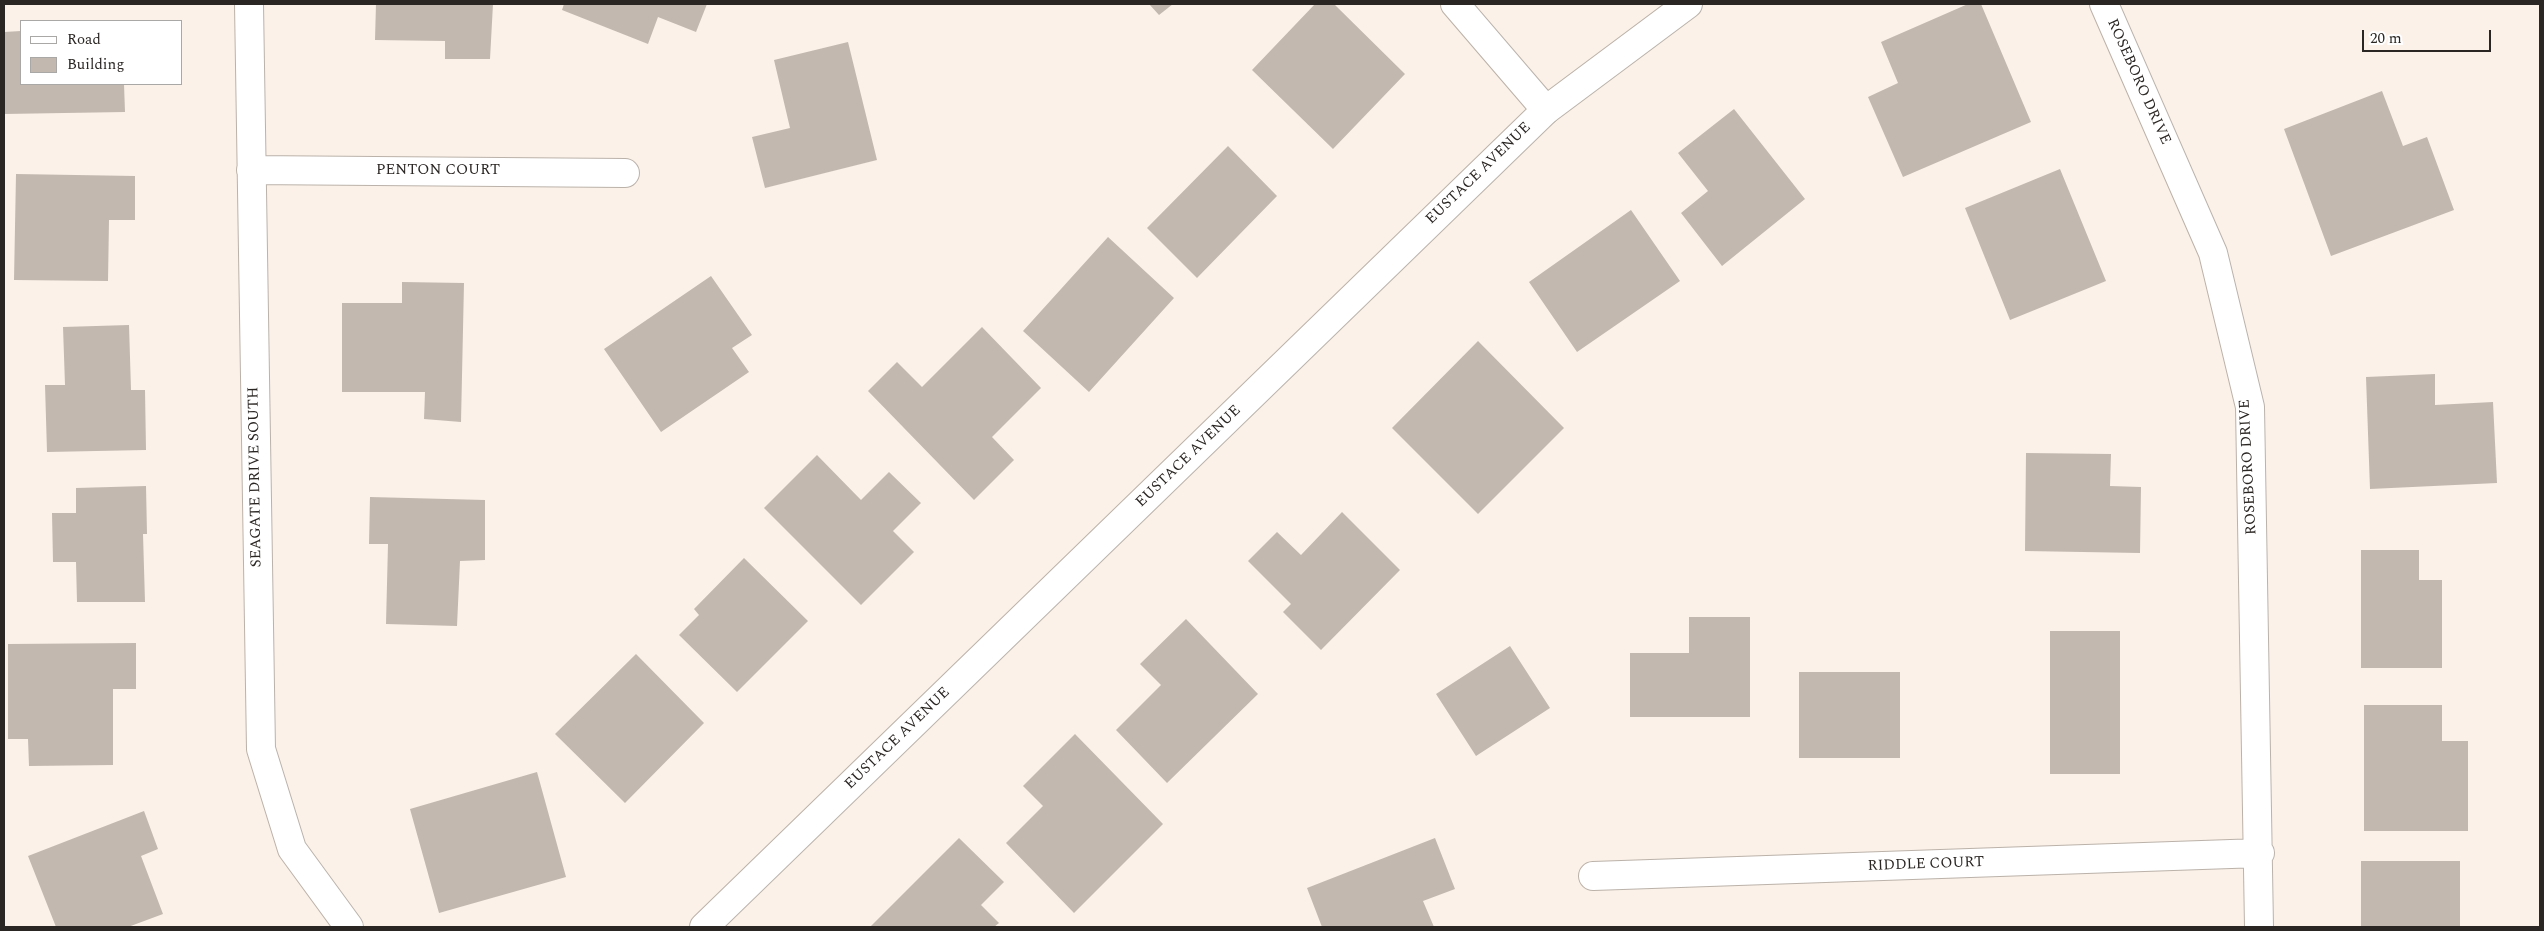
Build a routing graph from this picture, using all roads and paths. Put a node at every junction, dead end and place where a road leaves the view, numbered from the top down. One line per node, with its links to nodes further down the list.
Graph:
1 (249, 4): 6 (street, SEAGATE DRIVE SOUTH)
2 (1454, 4): 5 (street)
3 (1688, 4): 5 (street, EUSTACE AVENUE)
4 (2104, 4): 8 (street, ROSEBORO DRIVE)
5 (1546, 110): 11 (street, EUSTACE AVENUE)
6 (251, 170): 7 (street, PENTON COURT); 10 (street, SEAGATE DRIVE SOUTH)
7 (625, 173)
8 (2260, 853): 9 (street, RIDDLE COURT); 12 (street, ROSEBORO DRIVE)
9 (1593, 876)
10 (349, 927)
11 (704, 927)
12 (2259, 927)

